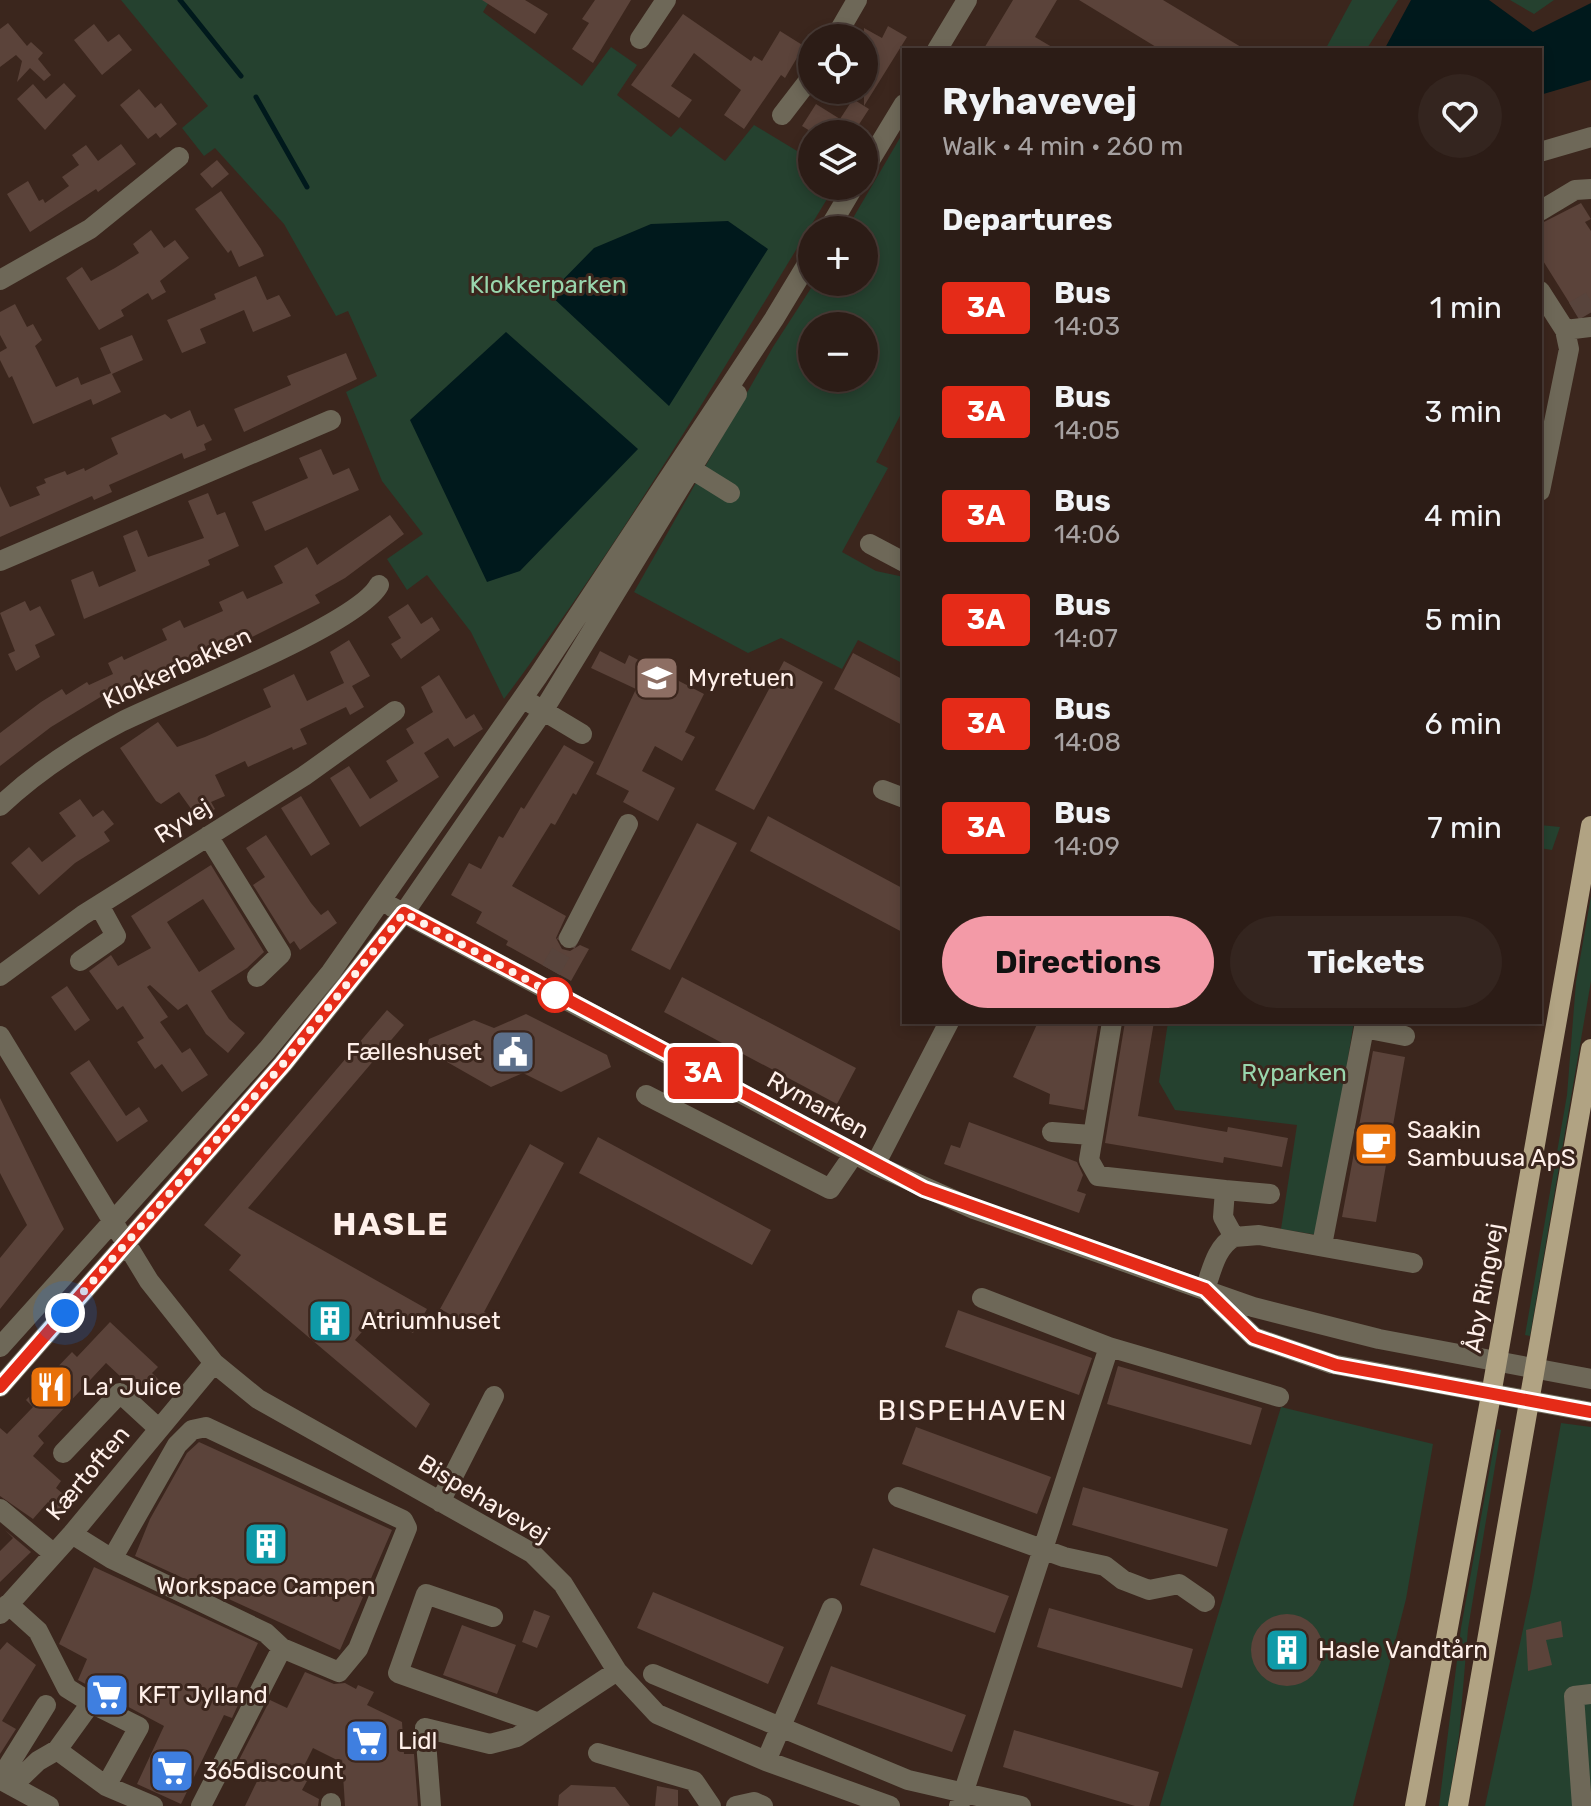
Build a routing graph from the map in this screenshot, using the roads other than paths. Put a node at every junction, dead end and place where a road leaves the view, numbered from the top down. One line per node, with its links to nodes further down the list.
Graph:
1 (666, 0): 5 (street)
2 (857, 0): 4 (street)
3 (967, 0): 6 (street)
4 (843, 24)
5 (640, 39)
6 (938, 48)
7 (798, 94): 9 (street)
8 (902, 107): 11 (street)
9 (782, 115)
10 (1591, 137): 12 (street)
11 (878, 147)
12 (1542, 151)
13 (179, 157): 17 (street)
14 (1583, 190): 15 (street)
15 (1542, 210)
16 (798, 279): 19 (street)
17 (0, 280)
18 (1542, 293): 20 (street)
19 (774, 319): 24 (street); 31 (street)
20 (1566, 320): 21 (street); 22 (street)
21 (1591, 327)
22 (1547, 414): 25 (street)
23 (331, 420): 28 (street)
24 (693, 470): 26 (street); 33 (street)
25 (1542, 472)
26 (730, 493)
27 (870, 544): 29 (street)
28 (0, 561)
29 (902, 561)
30 (379, 585): 37 (street, Klokkerbakken)
31 (522, 698): 33 (street); 41 (street)
32 (395, 711): 40 (street, Ryvej)
33 (543, 711): 34 (street); 43 (street)
34 (582, 734)
35 (883, 790): 36 (street)
36 (902, 797)
37 (0, 806)
38 (628, 824): 44 (street)
39 (1591, 826): 70 (main road, Åby Ringvej)
40 (208, 836): 42 (street, Ryvej); 47 (street)
41 (382, 901): 43 (street, Rymarken); 60 (street)
42 (99, 905): 45 (street); 46 (street, Ryvej)
43 (404, 913): 56 (street, Rymarken); 62 (street)
44 (569, 938)
45 (80, 961)
46 (0, 976)
47 (257, 977)
48 (948, 1024): 57 (street)
49 (1112, 1024): 55 (street)
50 (0, 1036): 60 (street)
51 (1405, 1036): 63 (street)
52 (1591, 1049): 72 (main road)
53 (646, 1095): 56 (street)
54 (1052, 1132): 55 (street)
55 (1091, 1135): 58 (street)
56 (854, 1154): 57 (street, Rymarken)
57 (875, 1165): 65 (street, Rymarken)
58 (1225, 1190): 59 (street); 61 (street)
59 (1270, 1194)
60 (113, 1221): 62 (street, Bispehavevej); 67 (street)
61 (1234, 1237): 63 (street); 65 (street)
62 (126, 1243): 69 (street); 71 (street, Bispehavevej)
63 (1322, 1245): 64 (street)
64 (1413, 1263)
65 (1205, 1289): 70 (street, Rymarken); 75 (street, Rymarken)
66 (982, 1298): 68 (street)
67 (2, 1342): 69 (street)
68 (1109, 1347): 77 (street); 86 (street)
69 (24, 1359): 74 (street)
70 (1497, 1362): 72 (street, Rymarken); 75 (main road, Åby Ringvej)
71 (214, 1363): 80 (street, Kærtoften); 83 (street, Bispehavevej)
72 (1535, 1368): 73 (street, Rymarken); 78 (main road)
73 (1591, 1379)
74 (0, 1387)
75 (1491, 1395): 78 (street, Rymarken); 116 (main road, Åby Ringvej)
76 (494, 1396): 83 (street)
77 (1279, 1397)
78 (1529, 1402): 79 (street, Rymarken); 117 (main road)
79 (1591, 1412)
80 (159, 1429): 81 (street); 85 (street, Kærtoften)
81 (63, 1453)
82 (898, 1497): 86 (street)
83 (440, 1502): 94 (street, Bispehavevej)
84 (0, 1509): 87 (street)
85 (72, 1534): 87 (street, Kærtoften); 88 (street)
86 (1042, 1548): 89 (street); 106 (street)
87 (54, 1554): 91 (street, Kærtoften)
88 (112, 1559): 93 (street); 93 (street)
89 (1205, 1602)
90 (832, 1608): 100 (street)
91 (4, 1609): 97 (street)
92 (493, 1617): 99 (street)
93 (282, 1648): 109 (street)
94 (617, 1671): 99 (street); 103 (street, Bispehavevej)
95 (653, 1674): 100 (street)
96 (1591, 1694): 118 (street)
97 (91, 1703): 101 (street); 105 (street)
98 (46, 1705): 104 (street)
99 (536, 1722): 110 (street)
100 (779, 1726): 103 (street); 106 (street)
101 (57, 1750): 104 (street); 105 (street)
102 (598, 1753): 111 (street)
103 (766, 1761): 114 (street, Bispehavevej)
104 (4, 1781): 107 (street)
105 (106, 1786): 108 (street)
106 (961, 1798): 115 (street)
107 (49, 1806)
108 (153, 1806)
109 (201, 1806)
110 (431, 1806)
111 (711, 1806)
112 (736, 1806): 113 (street)
113 (763, 1806)
114 (890, 1806)
115 (1021, 1806)
116 (1415, 1806)
117 (1458, 1806)
118 (1582, 1806)

